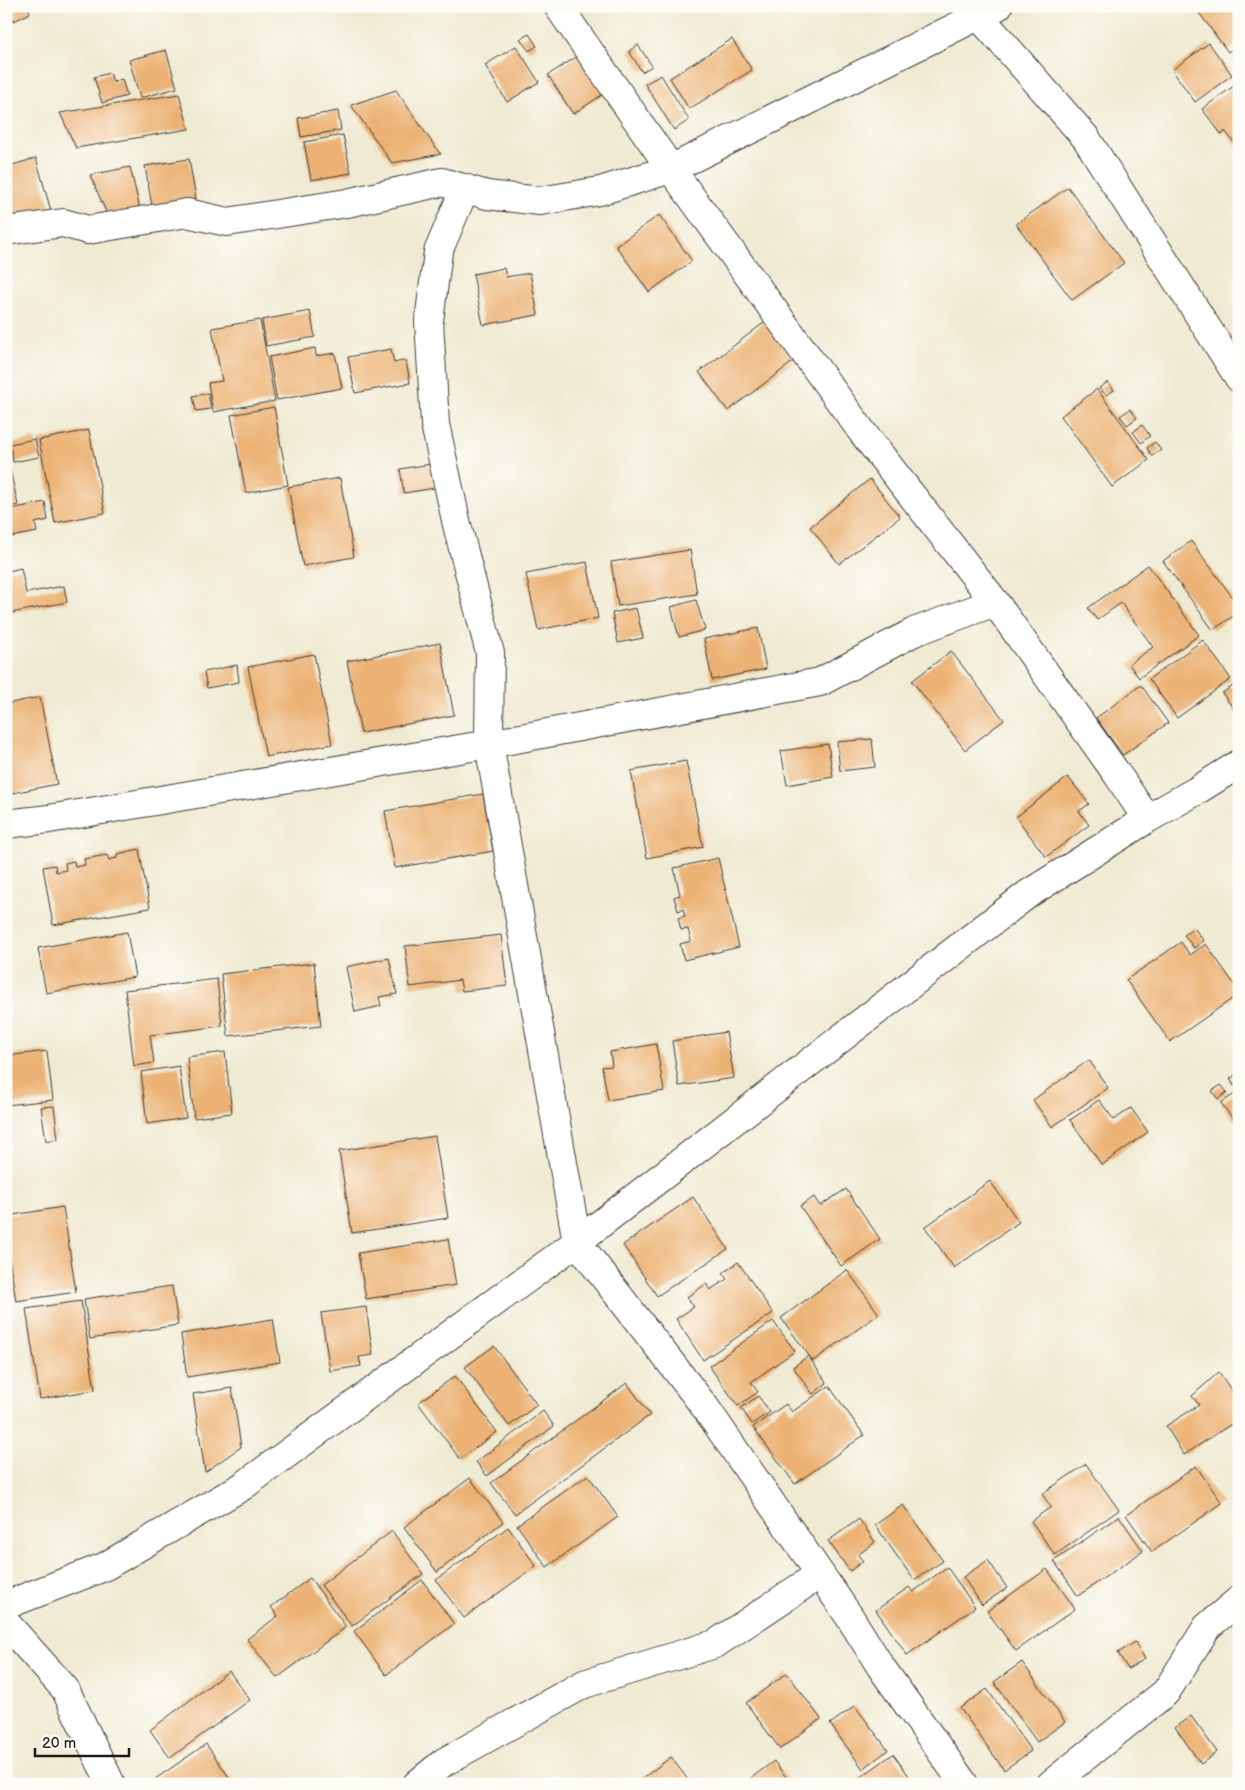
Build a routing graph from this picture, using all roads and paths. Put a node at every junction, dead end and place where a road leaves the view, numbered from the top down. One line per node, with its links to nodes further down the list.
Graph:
1 (558, 6): 3 (street)
2 (988, 11): 3 (street); 6 (street)
3 (671, 169): 4 (street); 7 (street)
4 (465, 188): 5 (street); 8 (street)
5 (6, 231)
6 (1239, 378)
7 (995, 602): 8 (street); 10 (street)
8 (489, 744): 11 (street); 12 (street)
9 (1239, 764): 10 (street)
10 (1147, 819): 12 (street)
11 (6, 824)
12 (577, 1242): 13 (street); 15 (street)
13 (820, 1574): 18 (street); 19 (street)
14 (1239, 1600): 20 (street)
15 (6, 1605)
16 (6, 1623): 17 (street)
17 (111, 1784)
18 (417, 1784)
19 (964, 1784)
20 (1051, 1784)

